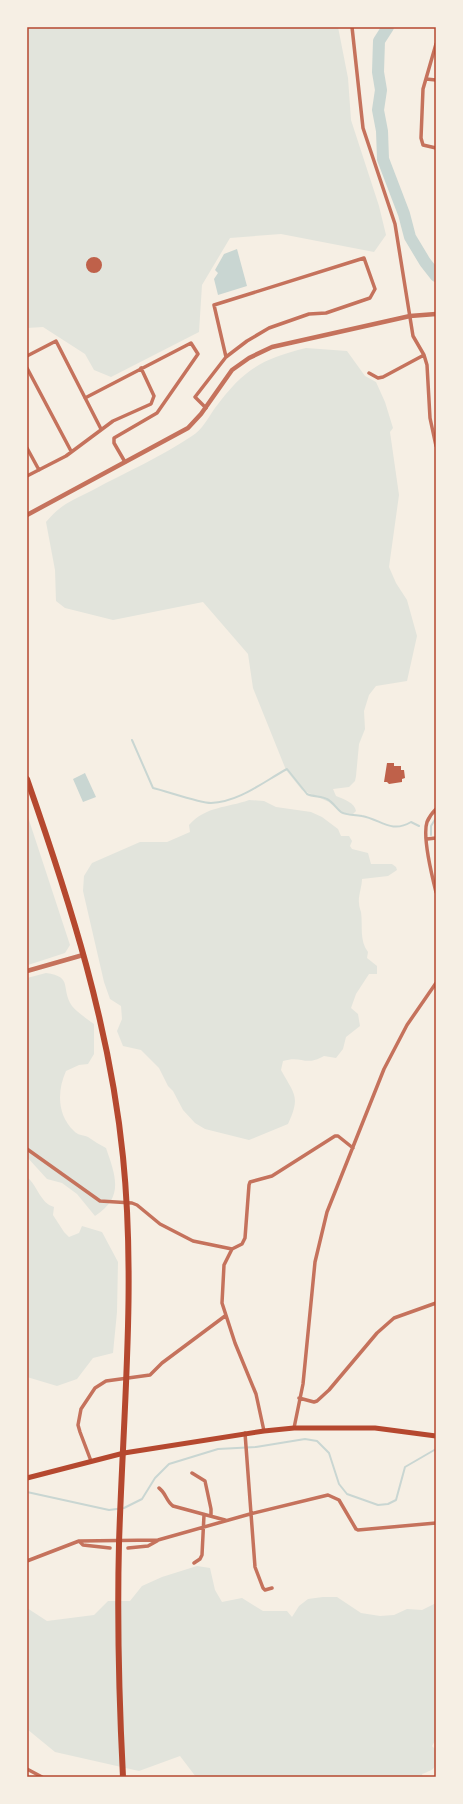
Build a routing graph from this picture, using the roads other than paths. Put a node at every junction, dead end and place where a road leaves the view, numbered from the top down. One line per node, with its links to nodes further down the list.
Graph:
1 (352, 27): 7 (street)
2 (436, 44): 3 (street)
3 (426, 79): 4 (street); 5 (street)
4 (436, 80)
5 (436, 148)
6 (436, 314): 7 (street)
7 (410, 316): 8 (street); 15 (street)
8 (424, 355): 13 (street); 17 (street)
9 (27, 356): 14 (street)
10 (226, 356): 10 (street); 15 (street)
11 (27, 368): 20 (street)
12 (141, 368): 14 (street); 16 (street); 21 (street)
13 (370, 373)
14 (85, 398): 16 (street)
15 (206, 408): 21 (street)
16 (101, 430): 20 (street)
17 (434, 434): 18 (street)
18 (436, 446)
19 (27, 448): 22 (street)
20 (71, 452): 22 (street)
21 (125, 462): 24 (street)
22 (39, 470): 23 (street)
23 (27, 476)
24 (27, 515)
25 (27, 779): 30 (highway)
26 (436, 809): 28 (street)
27 (436, 838): 28 (street)
28 (426, 839): 29 (street)
29 (436, 892)
30 (83, 955): 31 (street); 35 (highway)
31 (27, 971)
32 (436, 983): 33 (street)
33 (353, 1148): 36 (street); 39 (street)
34 (27, 1149): 35 (street)
35 (126, 1202): 36 (street); 44 (highway)
36 (232, 1249): 38 (street)
37 (436, 1302): 39 (street)
38 (225, 1316): 41 (street); 45 (street)
39 (299, 1398): 40 (street)
40 (294, 1428): 41 (main road); 43 (main road)
41 (264, 1431): 42 (main road)
42 (245, 1433): 44 (main road); 49 (street)
43 (436, 1436)
44 (124, 1453): 45 (main road); 57 (highway)
45 (91, 1461): 47 (main road)
46 (192, 1473): 51 (street)
47 (27, 1478)
48 (159, 1488): 50 (street)
49 (250, 1514): 52 (street); 53 (street); 62 (street)
50 (204, 1515): 51 (street); 54 (street)
51 (211, 1515): 52 (street)
52 (226, 1521): 54 (street)
53 (436, 1523)
54 (203, 1528): 55 (street); 61 (street)
55 (158, 1540): 57 (street); 59 (street)
56 (79, 1541): 57 (street); 58 (street); 60 (street)
57 (119, 1542): 65 (highway)
58 (110, 1548)
59 (128, 1548)
60 (27, 1561)
61 (194, 1563)
62 (272, 1588)
63 (27, 1769): 64 (street)
64 (42, 1777)
65 (123, 1777)

